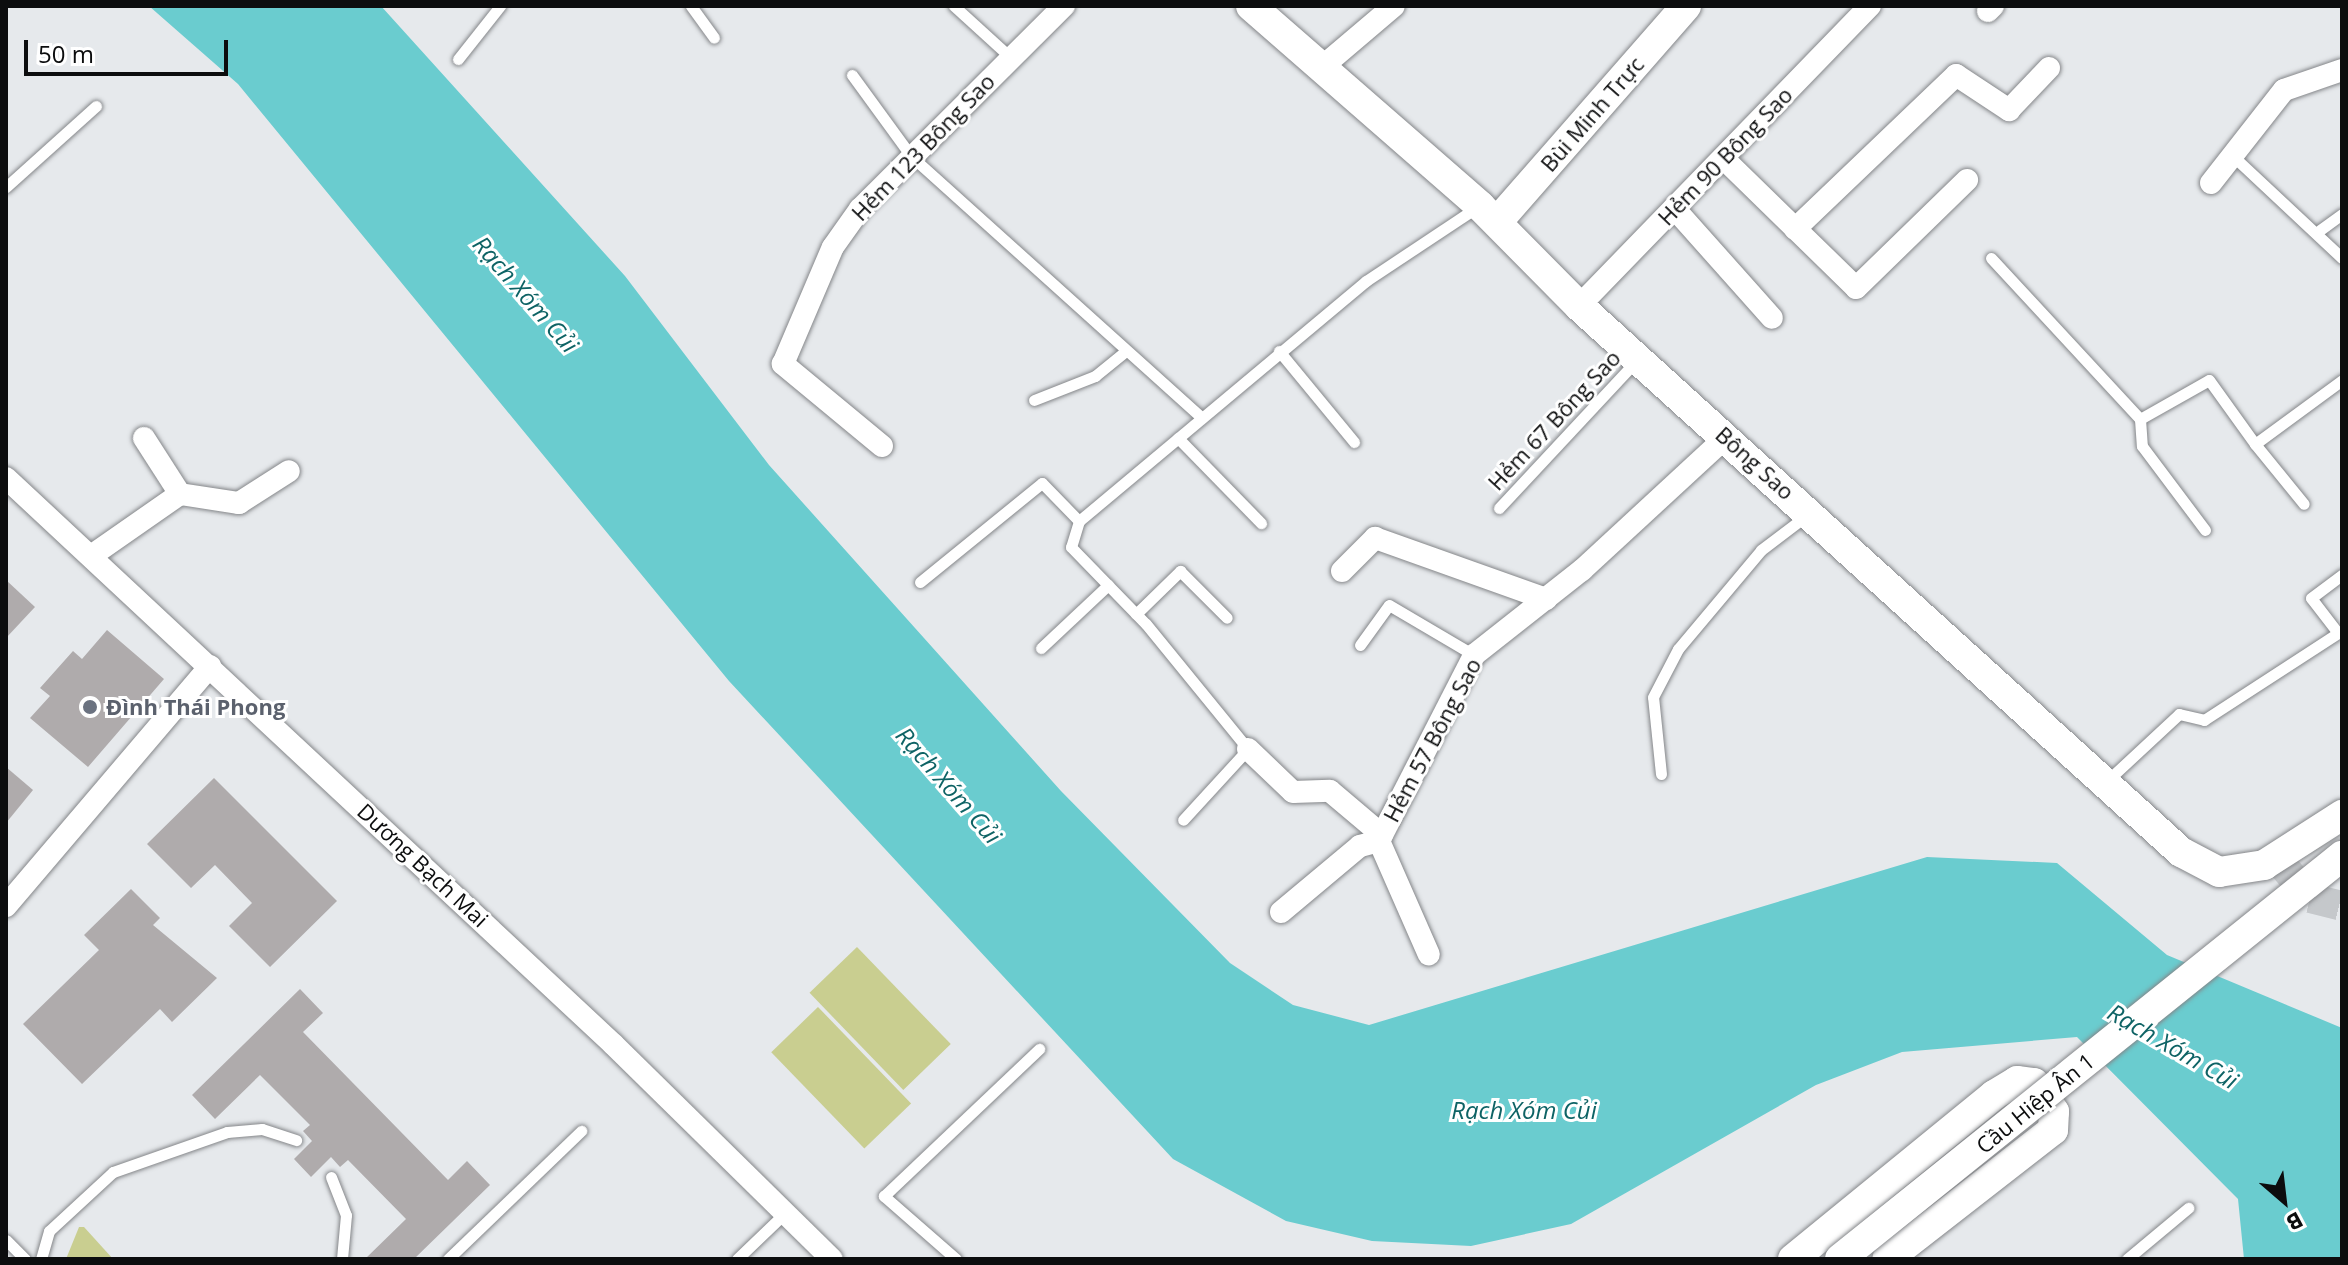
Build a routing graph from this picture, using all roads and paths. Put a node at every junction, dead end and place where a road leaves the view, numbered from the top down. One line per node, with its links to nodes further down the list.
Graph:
1 (500, 6): 11 (lane)
2 (691, 6): 9 (lane)
3 (954, 6): 10 (lane)
4 (1064, 6): 10 (street, Hẻm 123 Bông Sao)
5 (1251, 6): 12 (street, Bông Sao)
6 (1394, 6): 12 (street)
7 (1686, 6): 24 (street, Bùi Minh Trực)
8 (1870, 6): 19 (street, Hẻm 90 Bông Sao)
9 (714, 38)
10 (1009, 56): 17 (street, Hẻm 123 Bông Sao)
11 (458, 59)
12 (1322, 67): 24 (street, Bông Sao)
13 (2049, 68): 26 (street)
14 (2342, 70): 18 (street)
15 (852, 75): 17 (lane)
16 (96, 106): 22 (lane)
17 (911, 156): 32 (lane); 44 (street, Hẻm 123 Bông Sao)
18 (2234, 157): 21 (street); 27 (lane)
19 (1723, 158): 23 (street, Hẻm 90 Bông Sao); 26 (street)
20 (1967, 180): 26 (street)
21 (2211, 183)
22 (6, 187)
23 (1674, 208): 30 (street, Hẻm 90 Bông Sao); 31 (street)
24 (1489, 214): 30 (street, Bông Sao); 33 (lane)
25 (2342, 214): 27 (lane)
26 (1795, 229)
27 (2320, 230): 29 (lane)
28 (1991, 258): 38 (lane)
29 (2342, 258)
30 (1579, 306): 34 (street, Bông Sao)
31 (1772, 318)
32 (1126, 351): 36 (lane); 37 (lane)
33 (1279, 351): 37 (lane); 42 (lane)
34 (1638, 359): 39 (street, Bông Sao); 49 (lane, Hẻm 67 Bông Sao)
35 (2342, 380): 43 (lane)
36 (1034, 400)
37 (1201, 417): 41 (lane)
38 (2140, 419): 43 (lane); 53 (lane)
39 (1726, 437): 50 (street, Bông Sao); 59 (street, Hẻm 57 Bông Sao)
40 (144, 438): 47 (street)
41 (1178, 438): 51 (lane); 52 (lane)
42 (1354, 442)
43 (2255, 444): 48 (lane)
44 (882, 446)
45 (289, 471): 47 (street)
46 (6, 478): 54 (street, Dương Bạch Mai)
47 (180, 494): 54 (street)
48 (2304, 504)
49 (1499, 508)
50 (1810, 513): 67 (lane); 68 (street, Bông Sao)
51 (1079, 521): 57 (lane); 58 (lane)
52 (1261, 523)
53 (2205, 530)
54 (91, 556): 65 (street, Dương Bạch Mai)
55 (1342, 571): 59 (street)
56 (2342, 575): 68 (lane)
57 (920, 582)
58 (1108, 585): 60 (lane); 63 (lane)
59 (1546, 599): 64 (street, Hẻm 57 Bông Sao)
60 (1136, 614): 61 (lane); 66 (lane)
61 (1227, 618)
62 (1360, 645): 64 (lane)
63 (1041, 648)
64 (1474, 655): 71 (street, Hẻm 57 Bông Sao)
65 (210, 666): 73 (street); 81 (street, Dương Bạch Mai)
66 (1248, 749): 70 (lane); 71 (street)
67 (1661, 774)
68 (2108, 780): 69 (street, Bông Sao)
69 (2342, 815)
70 (1183, 820)
71 (1380, 838): 74 (street, Hẻm 57 Bông Sao); 75 (street)
72 (2342, 856): 91 (street, Cầu Hiệp Ân 1, bridge)
73 (6, 906)
74 (1281, 912)
75 (1429, 955)
76 (1039, 1049): 89 (lane)
77 (581, 1131): 86 (lane)
78 (296, 1140): 84 (lane)
79 (331, 1177): 85 (lane)
80 (2188, 1208): 93 (lane)
81 (784, 1214): 87 (lane); 88 (street, Dương Bạch Mai)
82 (6, 1240): 83 (lane)
83 (25, 1259)
84 (41, 1259)
85 (342, 1259)
86 (448, 1259)
87 (737, 1259)
88 (832, 1259)
89 (956, 1259)
90 (1793, 1259): 92 (street)
91 (1840, 1259)
92 (1887, 1259)
93 (2127, 1259)

